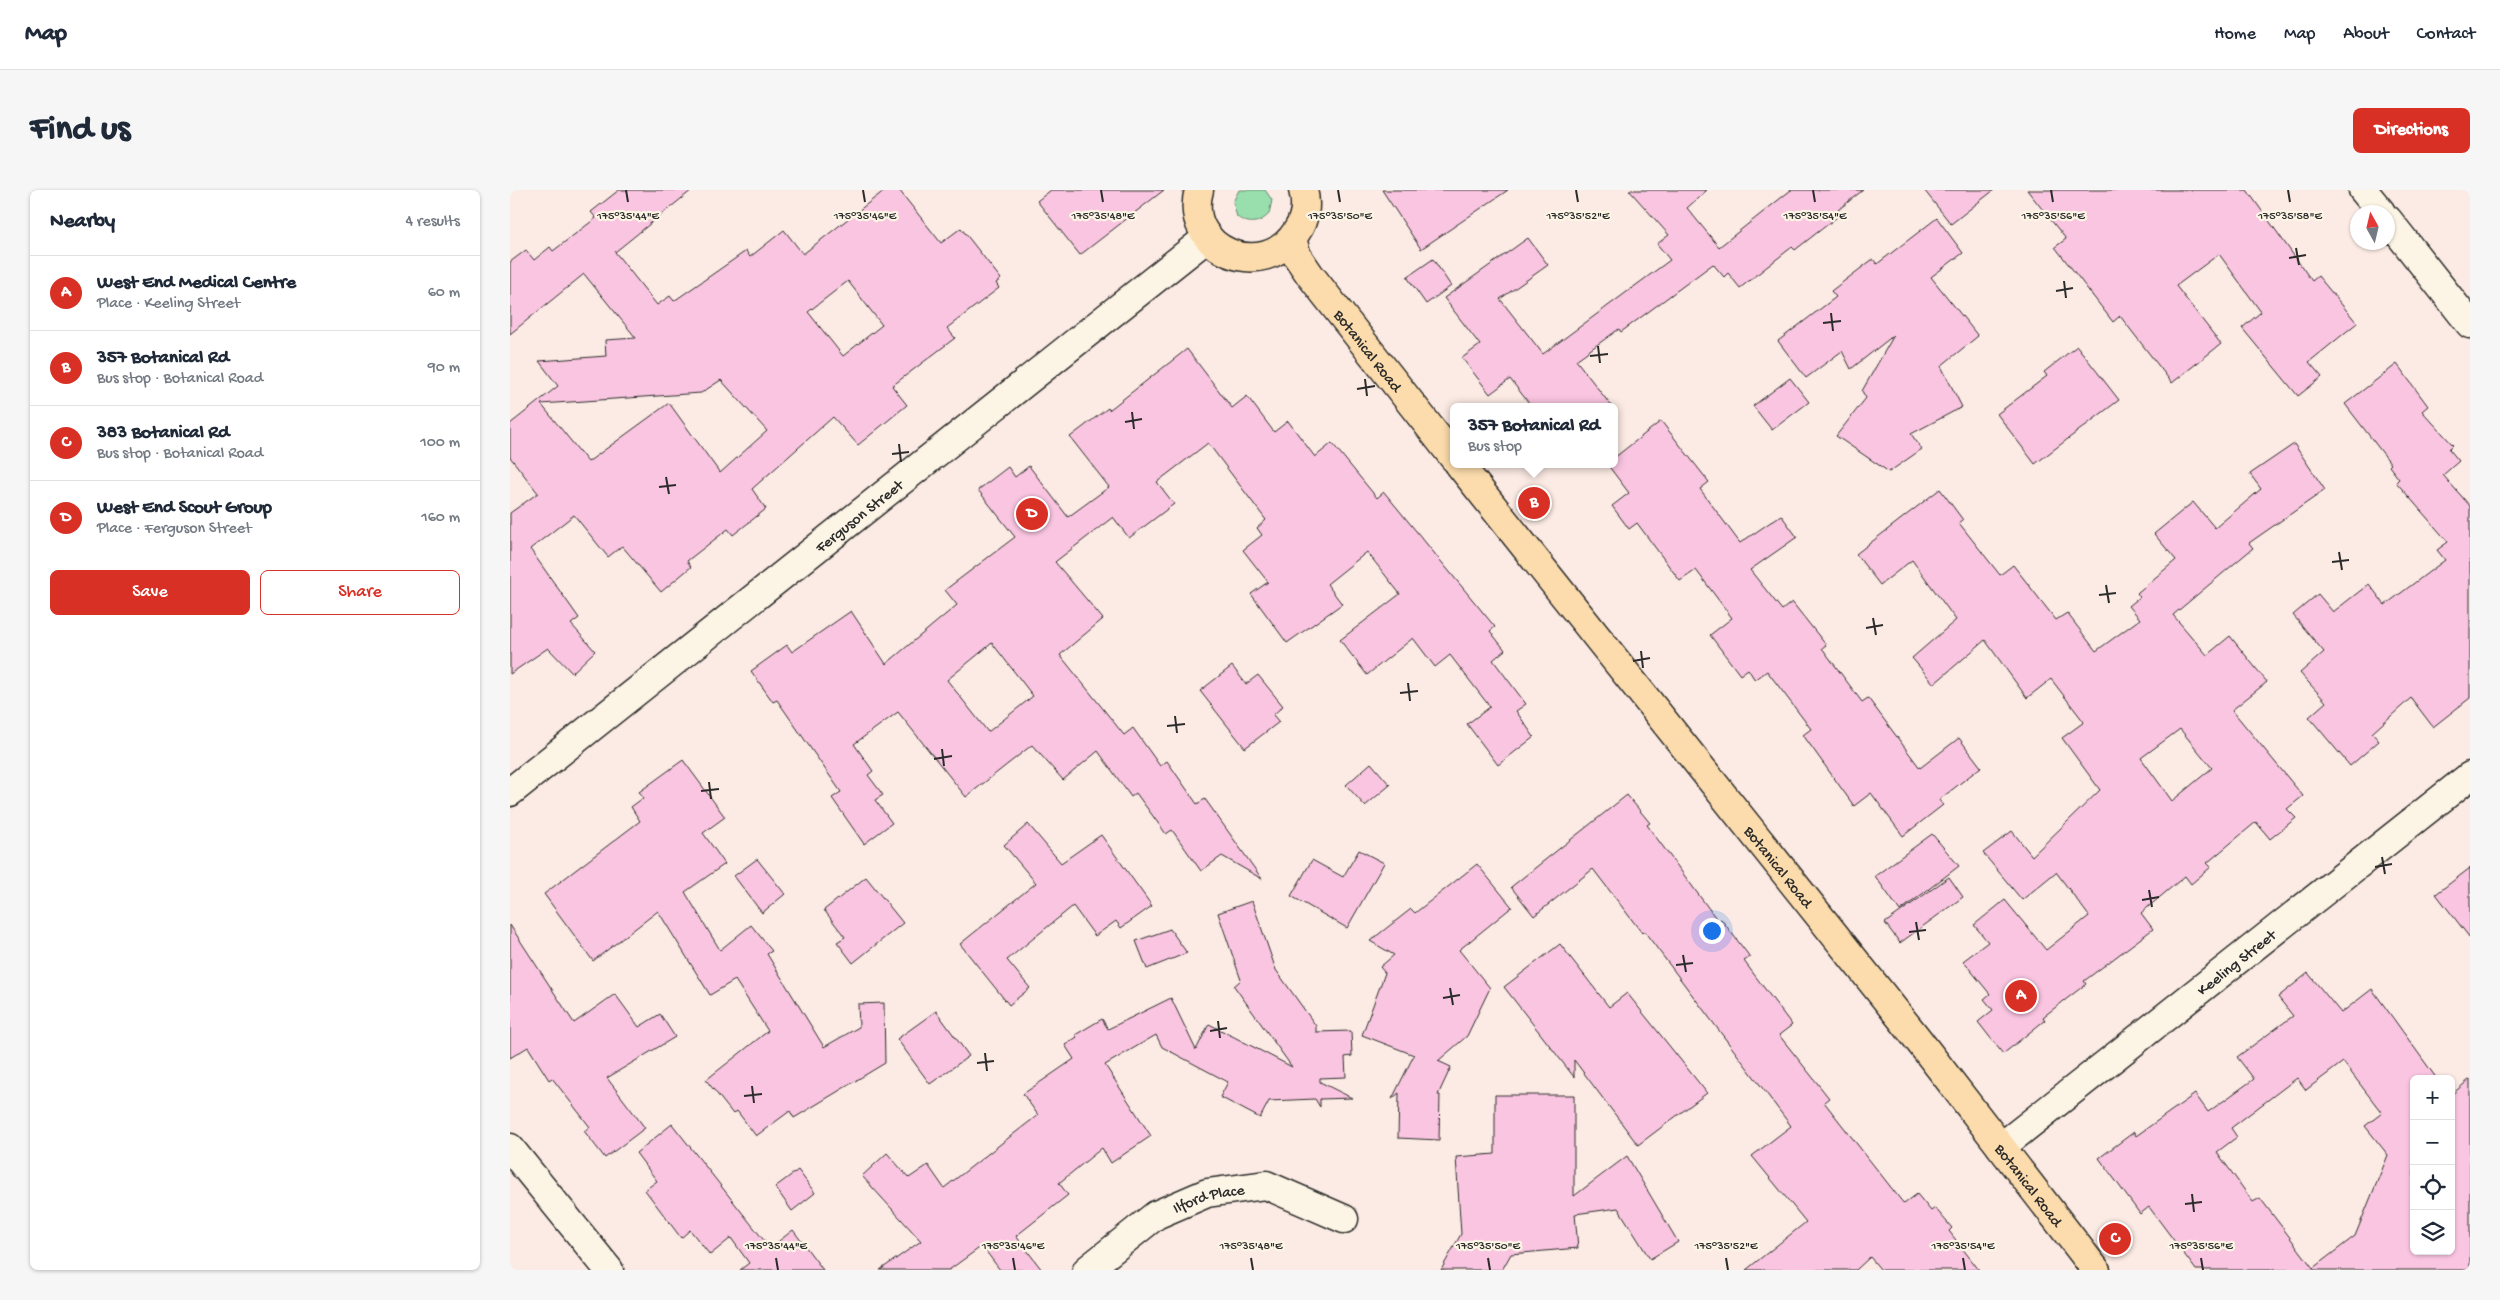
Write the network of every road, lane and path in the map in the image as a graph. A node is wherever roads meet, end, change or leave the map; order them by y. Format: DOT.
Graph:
graph roads {
  1 [pos="1199,190"];
  2 [pos="1303,190"];
  3 [pos="2363,190"];
  4 [pos="2375,205"];
  5 [pos="2395,229"];
  6 [pos="1208,237"];
  7 [pos="1292,239"];
  8 [pos="2470,324"];
  9 [pos="1450,453"];
  10 [pos="1462,468"];
  11 [pos="2470,776"];
  12 [pos="510,792"];
  13 [pos="2001,1147"];
  14 [pos="510,1148"];
  15 [pos="1344,1219"];
  16 [pos="609,1270"];
  17 [pos="1087,1270"];
  18 [pos="2096,1270"];
  1 -- 6 [label="main road"];
  2 -- 7 [label="main road"];
  3 -- 4 [label="street"];
  5 -- 8 [label="street"];
  6 -- 7 [label="main road"];
  6 -- 12 [label="street, Ferguson Street"];
  7 -- 9 [label="main road, Botanical Road"];
  10 -- 13 [label="main road, Botanical Road"];
  11 -- 13 [label="street, Keeling Street"];
  13 -- 18 [label="main road, Botanical Road"];
  14 -- 16 [label="street"];
  15 -- 17 [label="street, Ilford Place"];
}
